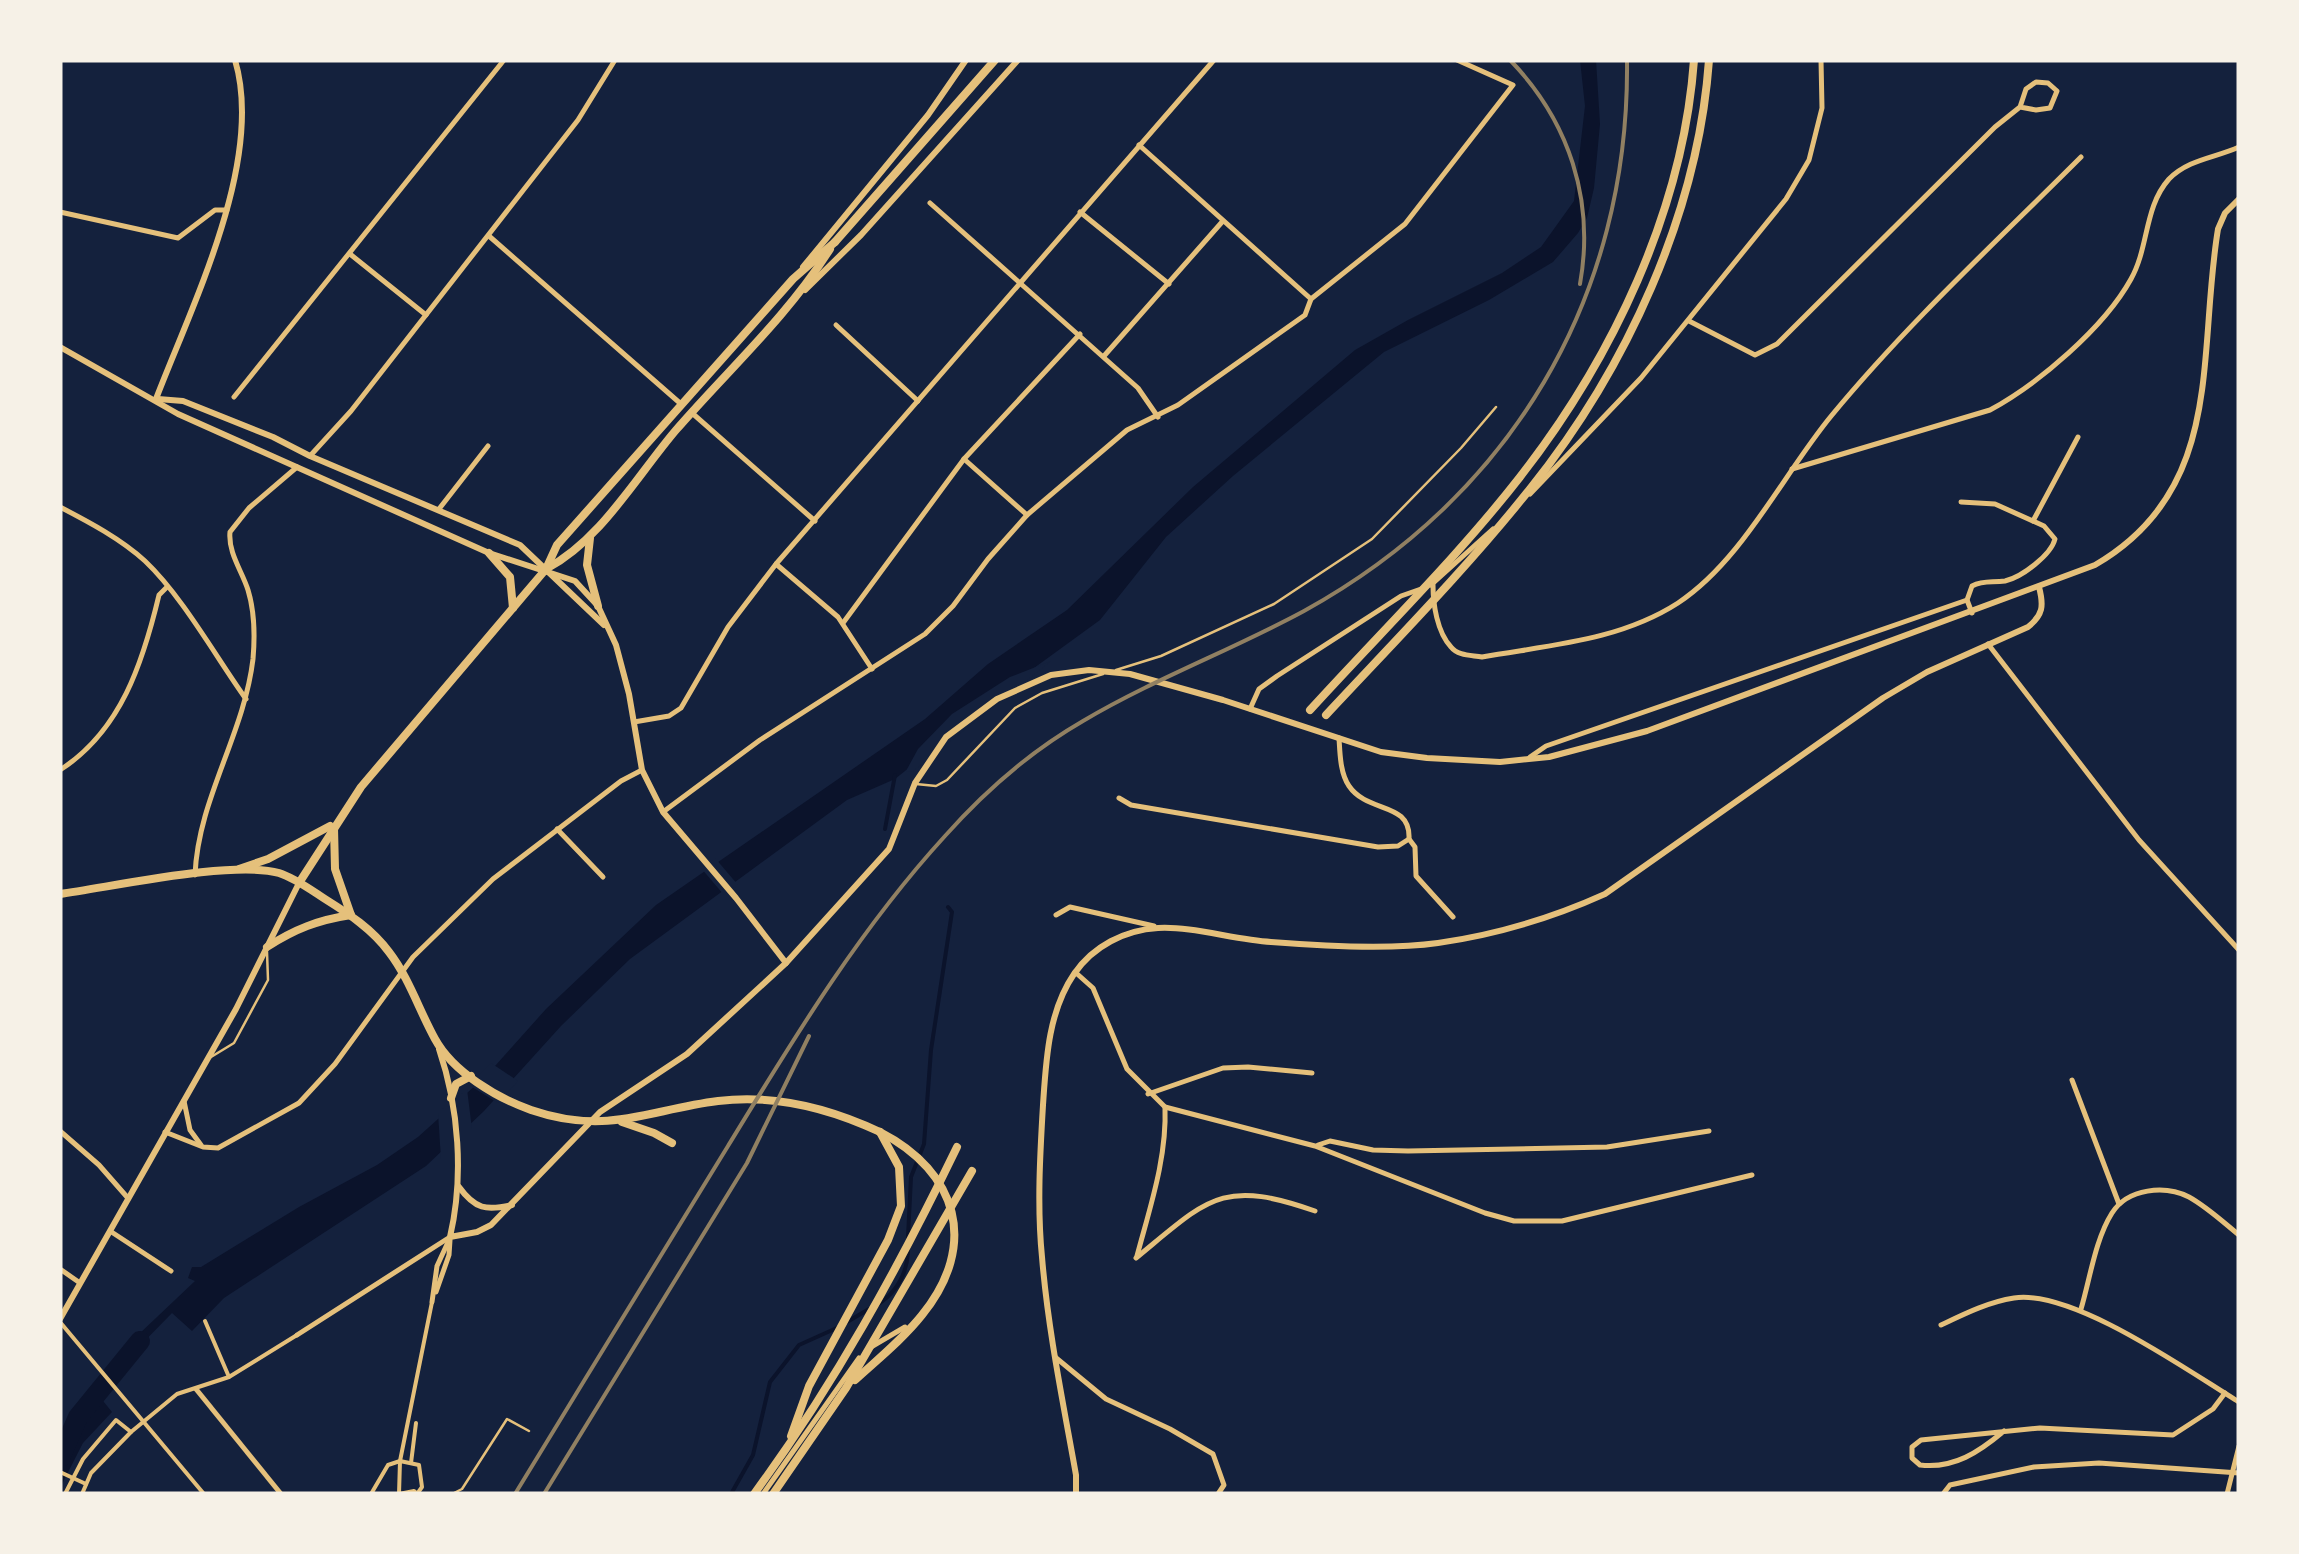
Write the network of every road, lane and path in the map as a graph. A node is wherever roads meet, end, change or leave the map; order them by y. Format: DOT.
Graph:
graph roads {
  1 [pos="234,60"];
  2 [pos="504,60"];
  3 [pos="615,60"];
  4 [pos="966,60"];
  5 [pos="996,60"];
  6 [pos="1018,60"];
  7 [pos="1214,60"];
  8 [pos="1457,60"];
  9 [pos="1694,60"];
  10 [pos="1709,60"];
  11 [pos="1821,60"];
  12 [pos="2020,107"];
  13 [pos="1139,146"];
  14 [pos="2239,148"];
  15 [pos="2080,157"];
  16 [pos="2239,199"];
  17 [pos="930,202"];
  18 [pos="227,210"];
  19 [pos="60,212"];
  20 [pos="1080,212"];
  21 [pos="1222,222"];
  22 [pos="489,236"];
  23 [pos="835,242"];
  24 [pos="350,254"];
  25 [pos="793,279"];
  26 [pos="1020,283"];
  27 [pos="1169,284"];
  28 [pos="804,290"];
  29 [pos="1311,299"];
  30 [pos="426,315"];
  31 [pos="1689,321"];
  32 [pos="836,325"];
  33 [pos="1080,334"];
  34 [pos="60,347"];
  35 [pos="1104,356"];
  36 [pos="234,397"];
  37 [pos="156,398"];
  38 [pos="918,401"];
  39 [pos="681,404"];
  40 [pos="1496,407"];
  41 [pos="692,413"];
  42 [pos="1158,417"];
  43 [pos="2078,437"];
  44 [pos="488,446"];
  45 [pos="310,456"];
  46 [pos="964,458"];
  47 [pos="297,467"];
  48 [pos="1792,469"];
  49 [pos="1961,502"];
  50 [pos="60,508"];
  51 [pos="439,509"];
  52 [pos="1027,515"];
  53 [pos="816,521"];
  54 [pos="2034,521"];
  55 [pos="432,526"];
  56 [pos="591,533"];
  57 [pos="490,553"];
  58 [pos="776,564"];
  59 [pos="546,569"];
  60 [pos="1433,584"];
  61 [pos="167,587"];
  62 [pos="2039,587"];
  63 [pos="1967,600"];
  64 [pos="598,606"];
  65 [pos="513,608"];
  66 [pos="1972,612"];
  67 [pos="843,623"];
  68 [pos="605,626"];
  69 [pos="1988,644"];
  70 [pos="872,669"];
  71 [pos="246,700"];
  72 [pos="1250,709"];
  73 [pos="1310,710"];
  74 [pos="1326,715"];
  75 [pos="634,722"];
  76 [pos="1340,738"];
  77 [pos="1528,760"];
  78 [pos="60,770"];
  79 [pos="642,770"];
  80 [pos="915,783"];
  81 [pos="1119,798"];
  82 [pos="663,812"];
  83 [pos="334,824"];
  84 [pos="557,830"];
  85 [pos="1410,840"];
  86 [pos="236,870"];
  87 [pos="196,875"];
  88 [pos="604,877"];
  89 [pos="299,883"];
  90 [pos="60,894"];
  91 [pos="351,915"];
  92 [pos="1056,915"];
  93 [pos="1453,917"];
  94 [pos="1162,928"];
  95 [pos="267,947"];
  96 [pos="2239,950"];
  97 [pos="786,963"];
  98 [pos="402,972"];
  99 [pos="1075,972"];
  100 [pos="437,1043"];
  101 [pos="206,1061"];
  102 [pos="1312,1073"];
  103 [pos="471,1076"];
  104 [pos="2072,1080"];
  105 [pos="1148,1094"];
  106 [pos="184,1098"];
  107 [pos="451,1098"];
  108 [pos="1165,1107"];
  109 [pos="618,1121"];
  110 [pos="60,1131"];
  111 [pos="1709,1131"];
  112 [pos="164,1132"];
  113 [pos="880,1132"];
  114 [pos="672,1143"];
  115 [pos="1315,1146"];
  116 [pos="203,1147"];
  117 [pos="957,1147"];
  118 [pos="972,1171"];
  119 [pos="1752,1176"];
  120 [pos="458,1186"];
  121 [pos="127,1197"];
  122 [pos="2119,1204"];
  123 [pos="513,1205"];
  124 [pos="1316,1211"];
  125 [pos="109,1230"];
  126 [pos="2239,1235"];
  127 [pos="450,1237"];
  128 [pos="60,1269"];
  129 [pos="170,1270"];
  130 [pos="80,1282"];
  131 [pos="433,1299"];
  132 [pos="2081,1310"];
  133 [pos="60,1320"];
  134 [pos="205,1321"];
  135 [pos="905,1326"];
  136 [pos="1941,1326"];
  137 [pos="297,1335"];
  138 [pos="1056,1357"];
  139 [pos="229,1377"];
  140 [pos="196,1388"];
  141 [pos="846,1388"];
  142 [pos="2225,1393"];
  143 [pos="2239,1402"];
  144 [pos="142,1421"];
  145 [pos="416,1423"];
  146 [pos="528,1431"];
  147 [pos="2004,1431"];
  148 [pos="131,1432"];
  149 [pos="2239,1446"];
  150 [pos="786,1449"];
  151 [pos="400,1462"];
  152 [pos="410,1464"];
  153 [pos="60,1472"];
  154 [pos="2235,1472"];
  155 [pos="86,1484"];
  156 [pos="66,1494"];
  157 [pos="82,1494"];
  158 [pos="204,1494"];
  159 [pos="281,1494"];
  160 [pos="372,1494"];
  161 [pos="399,1494"];
  162 [pos="417,1494"];
  163 [pos="452,1494"];
  164 [pos="754,1494"];
  165 [pos="763,1494"];
  166 [pos="773,1494"];
  167 [pos="1076,1494"];
  168 [pos="1218,1494"];
  169 [pos="1943,1494"];
  170 [pos="2227,1494"];
  1 -- 18 [label="main road"];
  2 -- 24 [label="street"];
  3 -- 22 [label="street"];
  4 -- 25 [label="main road"];
  5 -- 23 [label="main road"];
  6 -- 28 [label="main road"];
  7 -- 13 [label="street"];
  8 -- 29 [label="street"];
  9 -- 73 [label="main road"];
  10 -- 74 [label="main road"];
  11 -- 31 [label="street"];
  12 -- 12 [label="street"];
  12 -- 31 [label="street"];
  13 -- 20 [label="street"];
  13 -- 21 [label="street"];
  14 -- 48 [label="street"];
  15 -- 48 [label="street"];
  16 -- 62 [label="main road"];
  17 -- 26 [label="street"];
  18 -- 19 [label="street"];
  18 -- 37 [label="main road"];
  20 -- 26 [label="street"];
  20 -- 27 [label="street"];
  21 -- 27 [label="street"];
  21 -- 29 [label="street"];
  22 -- 30 [label="street"];
  22 -- 39 [label="street"];
  23 -- 25 [label="main road"];
  23 -- 28 [label="main road"];
  24 -- 30 [label="street"];
  24 -- 36 [label="street"];
  25 -- 39 [label="main road"];
  26 -- 33 [label="street"];
  26 -- 38 [label="street"];
  27 -- 35 [label="street"];
  28 -- 41 [label="main road"];
  29 -- 42 [label="street"];
  30 -- 45 [label="street"];
  31 -- 60 [label="street"];
  32 -- 38 [label="street"];
  33 -- 35 [label="street"];
  33 -- 46 [label="street"];
  34 -- 37 [label="main road"];
  35 -- 42 [label="street"];
  37 -- 45 [label="main road"];
  37 -- 47 [label="main road"];
  38 -- 53 [label="street"];
  39 -- 41 [label="main road"];
  39 -- 59 [label="main road"];
  40 -- 80 [label="lane"];
  41 -- 53 [label="street"];
  41 -- 56 [label="main road"];
  42 -- 52 [label="street"];
  43 -- 54 [label="street"];
  44 -- 51 [label="street"];
  45 -- 47 [label="main road"];
  45 -- 51 [label="main road"];
  46 -- 52 [label="street"];
  46 -- 67 [label="street"];
  47 -- 55 [label="main road"];
  47 -- 71 [label="street"];
  48 -- 60 [label="street"];
  49 -- 54 [label="street"];
  50 -- 61 [label="street"];
  51 -- 55 [label="main road"];
  51 -- 59 [label="main road"];
  52 -- 70 [label="street"];
  53 -- 58 [label="street"];
  54 -- 63 [label="street"];
  55 -- 57 [label="main road"];
  56 -- 59 [label="main road"];
  56 -- 64 [label="main road"];
  57 -- 59 [label="main road"];
  57 -- 65 [label="main road"];
  58 -- 67 [label="street"];
  58 -- 75 [label="street"];
  59 -- 64 [label="main road"];
  59 -- 65 [label="main road"];
  59 -- 68 [label="main road"];
  60 -- 72 [label="street"];
  61 -- 71 [label="street"];
  61 -- 78 [label="street"];
  62 -- 66 [label="main road"];
  62 -- 69 [label="main road"];
  63 -- 66 [label="street"];
  63 -- 77 [label="street"];
  64 -- 68 [label="main road"];
  65 -- 83 [label="main road"];
  66 -- 77 [label="main road"];
  67 -- 70 [label="street"];
  68 -- 75 [label="main road"];
  69 -- 94 [label="main road"];
  69 -- 96 [label="street"];
  70 -- 82 [label="street"];
  71 -- 87 [label="street"];
  72 -- 76 [label="main road"];
  72 -- 80 [label="main road"];
  75 -- 79 [label="main road"];
  76 -- 77 [label="main road"];
  76 -- 85 [label="street"];
  79 -- 82 [label="main road"];
  79 -- 84 [label="street"];
  80 -- 97 [label="main road"];
  81 -- 85 [label="street"];
  82 -- 97 [label="main road"];
  83 -- 86 [label="main road"];
  83 -- 89 [label="main road"];
  83 -- 91 [label="main road"];
  84 -- 88 [label="street"];
  84 -- 98 [label="street"];
  85 -- 93 [label="street"];
  86 -- 87 [label="main road"];
  86 -- 89 [label="main road"];
  87 -- 90 [label="main road"];
  89 -- 91 [label="main road"];
  89 -- 95 [label="main road"];
  91 -- 95 [label="main road"];
  91 -- 98 [label="main road"];
  92 -- 94 [label="street"];
  94 -- 99 [label="main road"];
  95 -- 101 [label="main road"];
  95 -- 101 [label="lane"];
  97 -- 123 [label="main road"];
  98 -- 100 [label="main road"];
  98 -- 116 [label="street"];
  99 -- 105 [label="street"];
  99 -- 138 [label="main road"];
  100 -- 103 [label="main road"];
  100 -- 107 [label="main road"];
  101 -- 106 [label="main road"];
  102 -- 105 [label="street"];
  103 -- 107 [label="main road"];
  103 -- 109 [label="main road"];
  104 -- 122 [label="street"];
  105 -- 108 [label="street"];
  106 -- 112 [label="main road"];
  106 -- 116 [label="street"];
  107 -- 120 [label="main road"];
  108 -- 115 [label="street"];
  108 -- 124 [label="street"];
  109 -- 113 [label="main road"];
  109 -- 114 [label="main road"];
  110 -- 121 [label="street"];
  111 -- 115 [label="street"];
  112 -- 116 [label="street"];
  112 -- 121 [label="main road"];
  113 -- 141 [label="main road"];
  113 -- 150 [label="main road"];
  115 -- 119 [label="street"];
  117 -- 150 [label="main road"];
  118 -- 141 [label="main road"];
  120 -- 123 [label="main road"];
  120 -- 127 [label="main road"];
  121 -- 125 [label="main road"];
  122 -- 126 [label="street"];
  122 -- 132 [label="street"];
  123 -- 127 [label="main road"];
  125 -- 129 [label="street"];
  125 -- 130 [label="main road"];
  127 -- 131 [label="street"];
  127 -- 137 [label="street"];
  128 -- 130 [label="street"];
  130 -- 133 [label="main road"];
  131 -- 151 [label="street"];
  132 -- 136 [label="street"];
  132 -- 142 [label="street"];
  133 -- 144 [label="street"];
  134 -- 139 [label="street"];
  135 -- 165 [label="street"];
  137 -- 139 [label="street"];
  138 -- 167 [label="main road"];
  138 -- 168 [label="street"];
  139 -- 140 [label="street"];
  140 -- 144 [label="street"];
  140 -- 159 [label="street"];
  141 -- 166 [label="main road"];
  142 -- 143 [label="street"];
  142 -- 147 [label="street"];
  144 -- 148 [label="street"];
  144 -- 158 [label="street"];
  145 -- 152 [label="street"];
  146 -- 163 [label="lane"];
  147 -- 147 [label="street"];
  148 -- 155 [label="street"];
  148 -- 156 [label="street"];
  149 -- 154 [label="street"];
  150 -- 164 [label="main road"];
  151 -- 152 [label="street"];
  151 -- 160 [label="street"];
  151 -- 161 [label="street"];
  152 -- 162 [label="street"];
  153 -- 155 [label="street"];
  154 -- 169 [label="street"];
  154 -- 170 [label="street"];
  155 -- 157 [label="street"];
  161 -- 162 [label="street"];
}
